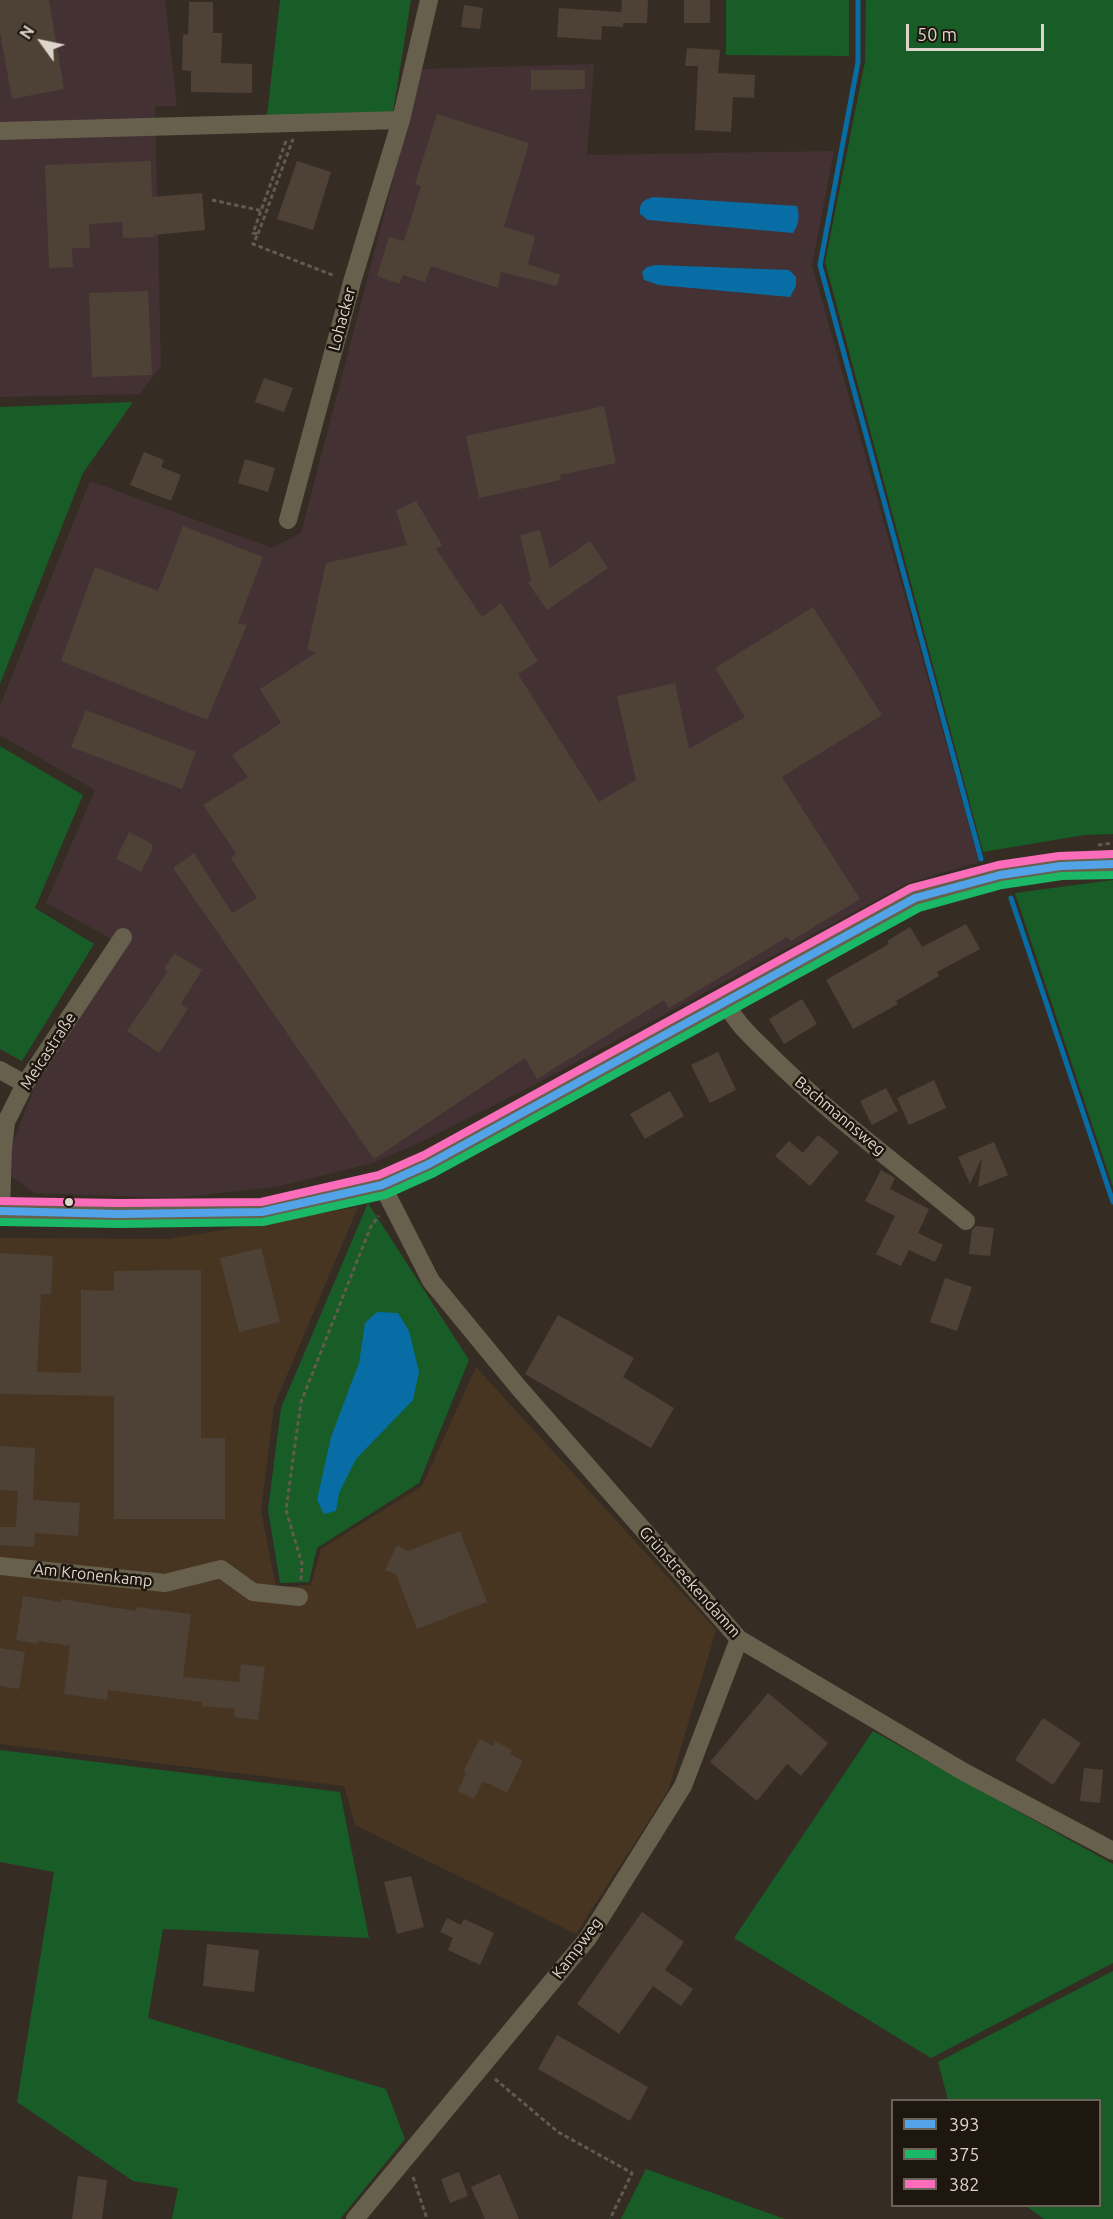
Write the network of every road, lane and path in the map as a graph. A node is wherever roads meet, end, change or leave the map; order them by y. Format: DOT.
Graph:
graph roads {
  1 [pos="429,0"];
  2 [pos="401,120"];
  3 [pos="294,127"];
  4 [pos="0,131"];
  5 [pos="212,200"];
  6 [pos="261,211"];
  7 [pos="266,212"];
  8 [pos="258,234"];
  9 [pos="351,282"];
  10 [pos="288,520"];
  11 [pos="1113,864"];
  12 [pos="123,937"];
  13 [pos="725,1001"];
  14 [pos="0,1071"];
  15 [pos="25,1084"];
  16 [pos="382,1185"];
  17 [pos="389,1203"];
  18 [pos="0,1211"];
  19 [pos="966,1221"];
  20 [pos="0,1566"];
  21 [pos="299,1597"];
  22 [pos="739,1639"];
  23 [pos="1113,1851"];
  24 [pos="480,2067"];
  25 [pos="406,2155"];
  26 [pos="355,2219"];
  27 [pos="427,2219"];
  28 [pos="610,2219"];
  1 -- 2 [label="street, Lohacker"];
  2 -- 3 [label="street"];
  2 -- 9 [label="street, Lohacker"];
  3 -- 4 [label="street"];
  3 -- 6 [label="path"];
  3 -- 7 [label="path"];
  5 -- 6 [label="path"];
  6 -- 7 [label="path"];
  6 -- 8 [label="path"];
  7 -- 8 [label="path"];
  8 -- 9 [label="path"];
  9 -- 10 [label="street, Lohacker"];
  11 -- 13 [label="street"];
  12 -- 15 [label="street, Meicastraße"];
  13 -- 16 [label="street"];
  13 -- 19 [label="street, Bachmannsweg"];
  14 -- 15 [label="street"];
  15 -- 18 [label="street, Meicastraße"];
  16 -- 17 [label="street, Grünstreekendamm"];
  16 -- 18 [label="street"];
  17 -- 21 [label="path"];
  17 -- 22 [label="street, Grünstreekendamm"];
  20 -- 21 [label="street, Am Kronenkamp"];
  22 -- 23 [label="street, Grünstreekendamm"];
  22 -- 24 [label="street, Kampweg"];
  24 -- 25 [label="street, Kampweg"];
  24 -- 28 [label="path"];
  25 -- 26 [label="street, Kampweg"];
  25 -- 27 [label="path"];
}
